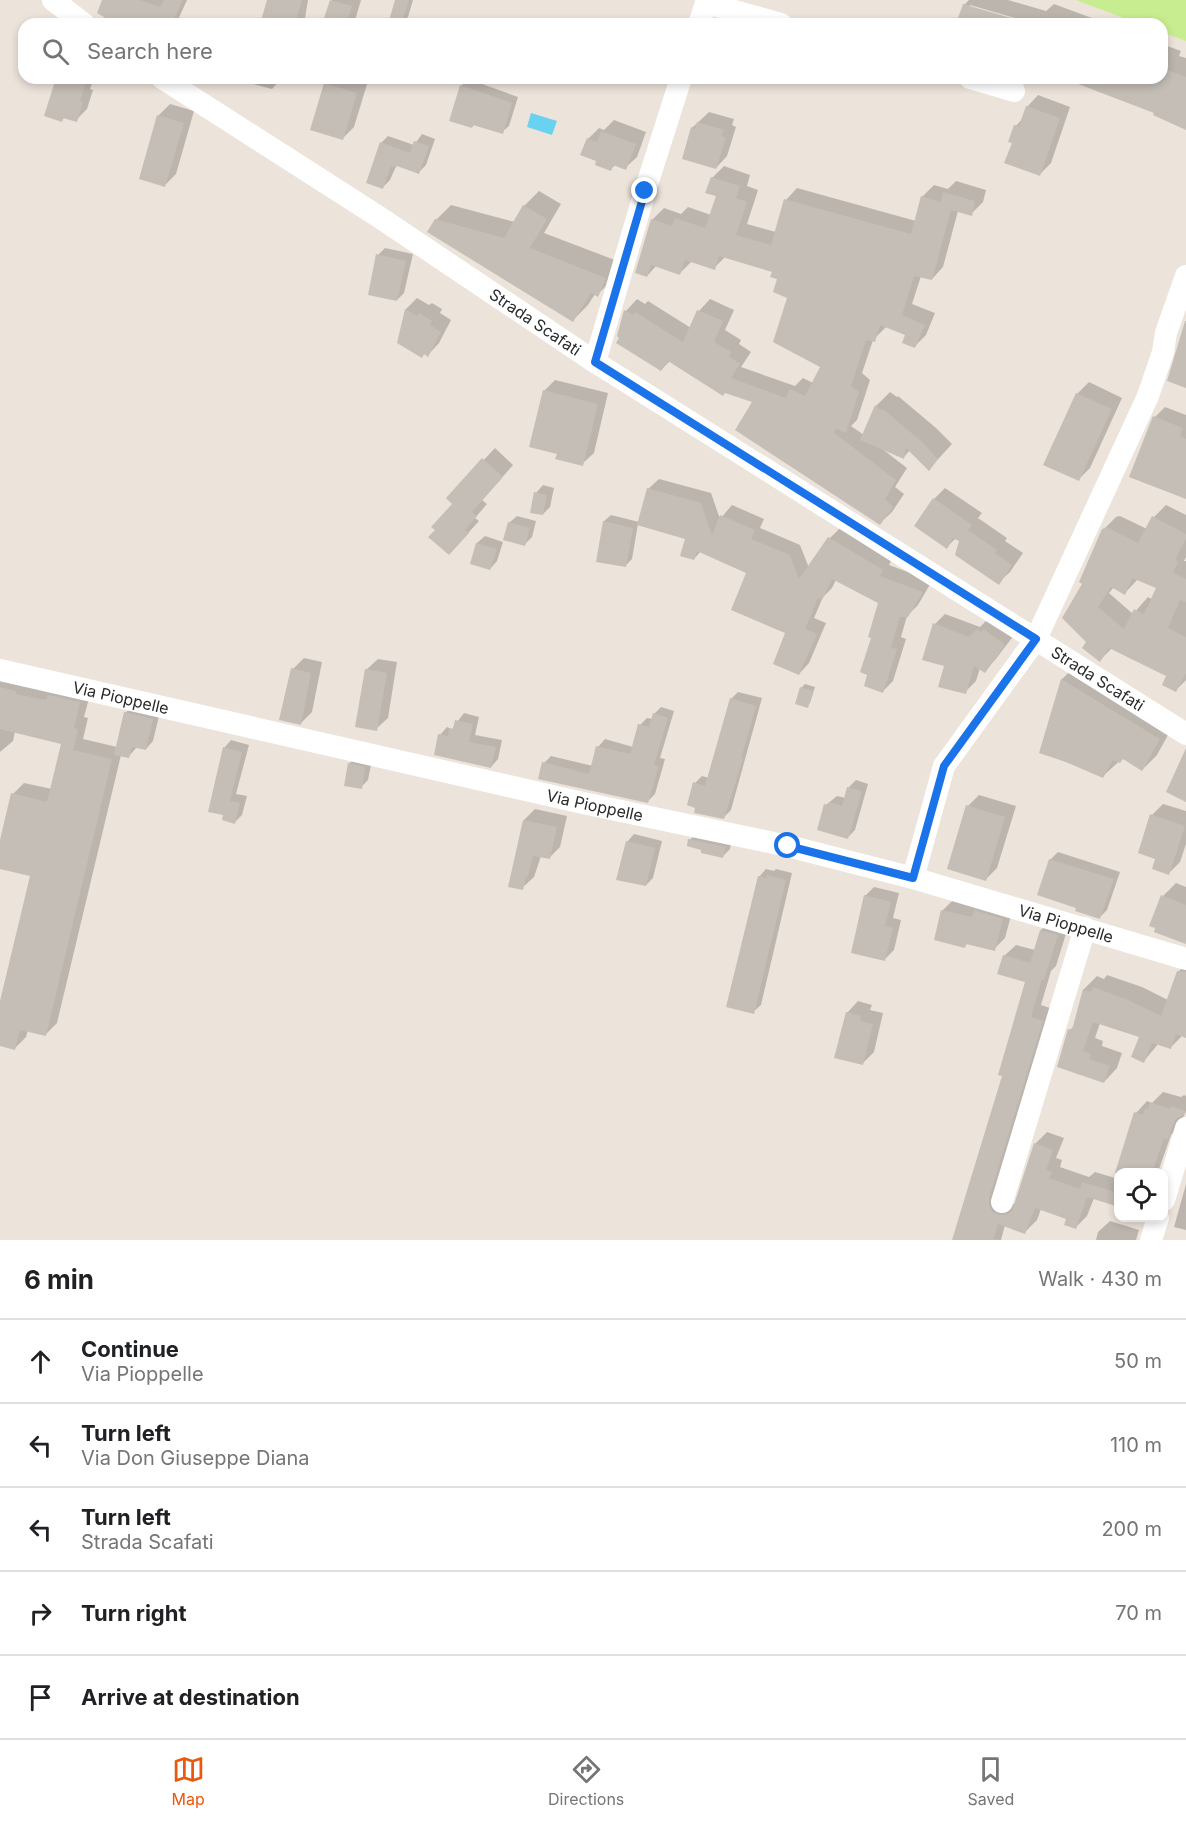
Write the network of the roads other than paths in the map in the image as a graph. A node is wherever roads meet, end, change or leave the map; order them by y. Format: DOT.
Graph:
graph roads {
  1 [pos="52,0"];
  2 [pos="704,9"];
  3 [pos="76,18"];
  4 [pos="750,18"];
  5 [pos="171,84"];
  6 [pos="679,84"];
  7 [pos="990,84"];
  8 [pos="1014,91"];
  9 [pos="1186,276"];
  10 [pos="595,362"];
  11 [pos="1036,639"];
  12 [pos="0,670"];
  13 [pos="1186,734"];
  14 [pos="913,878"];
  15 [pos="1085,928"];
  16 [pos="1186,959"];
  17 [pos="1186,1128"];
  18 [pos="1168,1187"];
  19 [pos="1002,1202"];
  20 [pos="1157,1222"];
  21 [pos="1151,1240"];
  1 -- 3 [label="street"];
  2 -- 4 [label="street"];
  5 -- 10 [label="street, Strada Scafati"];
  6 -- 10 [label="street"];
  7 -- 8 [label="street"];
  9 -- 11 [label="street"];
  10 -- 11 [label="street, Strada Scafati"];
  11 -- 13 [label="street, Strada Scafati"];
  11 -- 14 [label="street"];
  12 -- 14 [label="street, Via Pioppelle"];
  14 -- 15 [label="street, Via Pioppelle"];
  15 -- 16 [label="street, Via Pioppelle"];
  15 -- 19 [label="street"];
  17 -- 18 [label="street"];
  20 -- 21 [label="street"];
}
